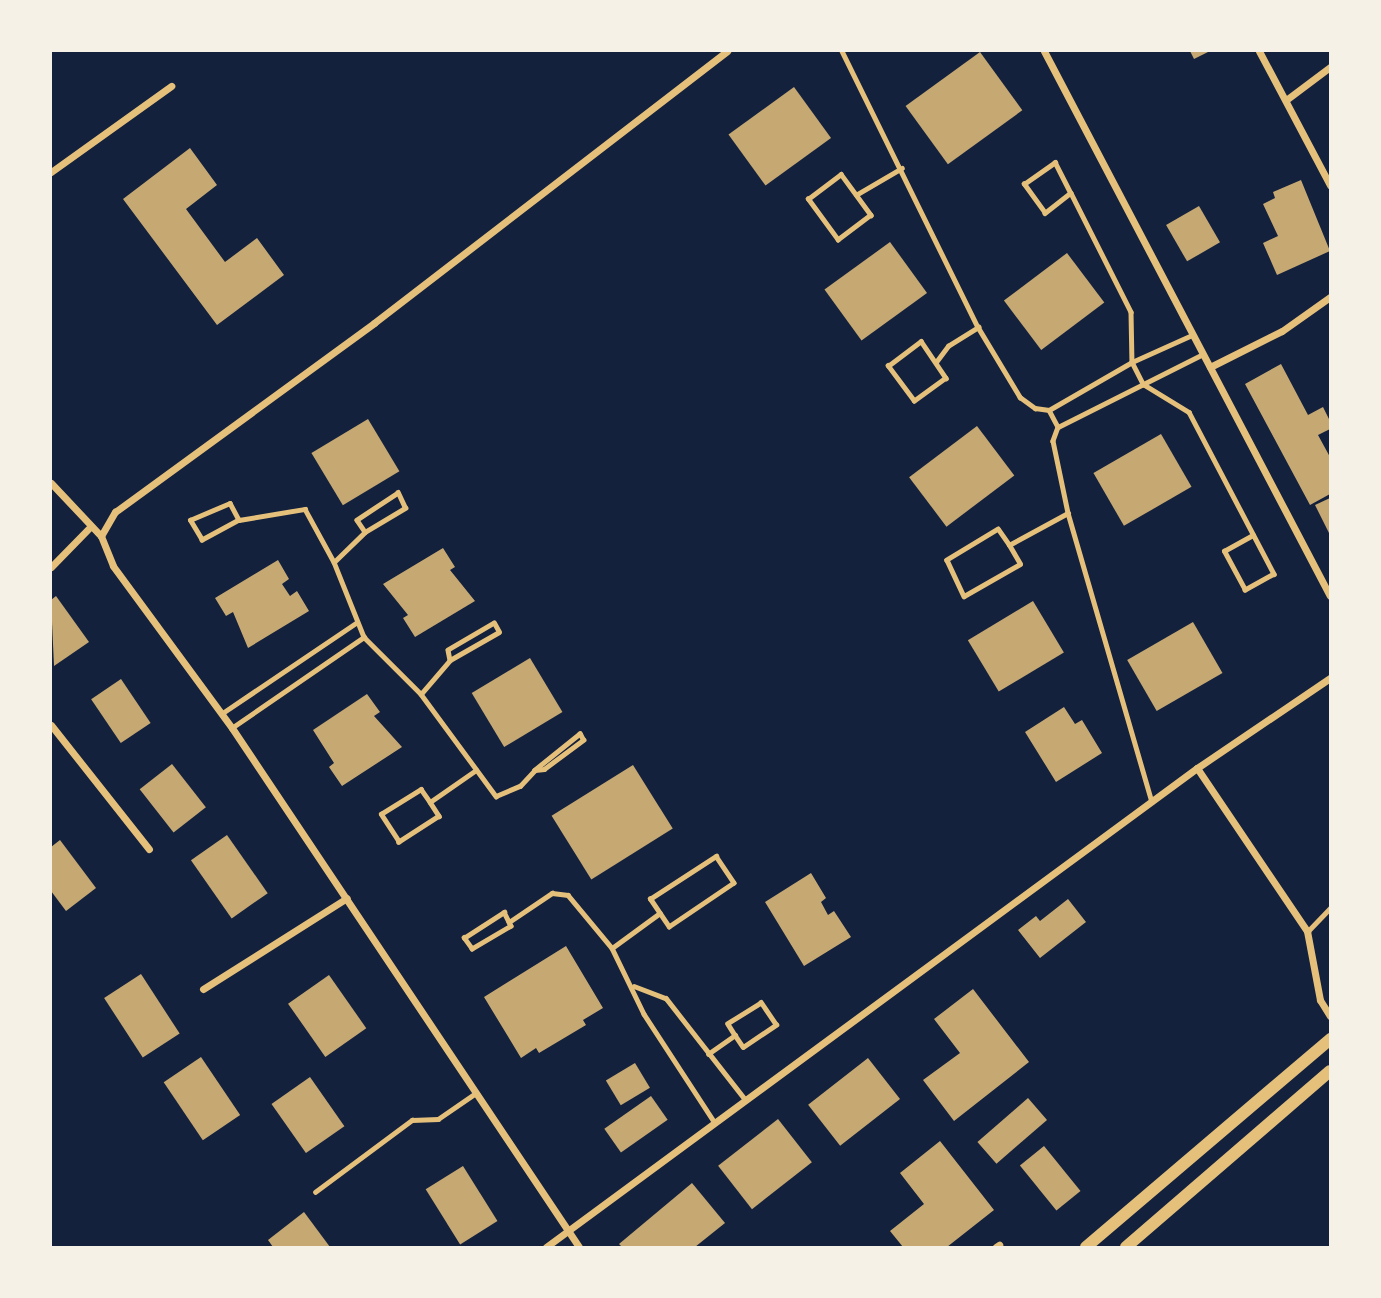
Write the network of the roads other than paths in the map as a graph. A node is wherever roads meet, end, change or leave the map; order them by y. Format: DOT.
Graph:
graph roads {
  1 [pos="727,51"];
  2 [pos="842,51"];
  3 [pos="1044,51"];
  4 [pos="1259,51"];
  5 [pos="1330,67"];
  6 [pos="171,86"];
  7 [pos="1286,100"];
  8 [pos="902,168"];
  9 [pos="51,172"];
  10 [pos="1330,184"];
  11 [pos="1071,193"];
  12 [pos="856,195"];
  13 [pos="1330,297"];
  14 [pos="978,327"];
  15 [pos="1193,335"];
  16 [pos="1203,354"];
  17 [pos="936,362"];
  18 [pos="1132,362"];
  19 [pos="1210,368"];
  20 [pos="1143,384"];
  21 [pos="1049,410"];
  22 [pos="1058,427"];
  23 [pos="51,483"];
  24 [pos="1068,513"];
  25 [pos="239,520"];
  26 [pos="89,527"];
  27 [pos="365,532"];
  28 [pos="1253,535"];
  29 [pos="101,536"];
  30 [pos="1009,545"];
  31 [pos="334,562"];
  32 [pos="51,567"];
  33 [pos="1330,596"];
  34 [pos="356,623"];
  35 [pos="365,637"];
  36 [pos="450,660"];
  37 [pos="1330,678"];
  38 [pos="421,694"];
  39 [pos="222,714"];
  40 [pos="51,725"];
  41 [pos="232,728"];
  42 [pos="1197,768"];
  43 [pos="535,769"];
  44 [pos="476,770"];
  45 [pos="430,803"];
  46 [pos="1152,803"];
  47 [pos="149,849"];
  48 [pos="347,898"];
  49 [pos="1330,908"];
  50 [pos="660,913"];
  51 [pos="509,922"];
  52 [pos="1307,931"];
  53 [pos="612,948"];
  54 [pos="634,985"];
  55 [pos="203,989"];
  56 [pos="1330,1016"];
  57 [pos="735,1035"];
  58 [pos="1330,1039"];
  59 [pos="708,1054"];
  60 [pos="1330,1071"];
  61 [pos="477,1093"];
  62 [pos="744,1098"];
  63 [pos="713,1120"];
  64 [pos="315,1192"];
  65 [pos="569,1231"];
  66 [pos="546,1247"];
  67 [pos="579,1247"];
  68 [pos="1086,1247"];
  69 [pos="1126,1247"];
  1 -- 29 [label="street"];
  2 -- 8 [label="lane"];
  3 -- 15 [label="street"];
  4 -- 7 [label="street"];
  5 -- 7 [label="street"];
  6 -- 9 [label="street"];
  7 -- 10 [label="street"];
  8 -- 12 [label="lane"];
  8 -- 14 [label="lane"];
  11 -- 11 [label="lane"];
  11 -- 18 [label="lane"];
  12 -- 12 [label="lane"];
  13 -- 19 [label="street"];
  14 -- 17 [label="lane"];
  14 -- 21 [label="lane"];
  15 -- 16 [label="street"];
  15 -- 18 [label="lane"];
  16 -- 19 [label="street"];
  16 -- 20 [label="lane"];
  17 -- 17 [label="lane"];
  18 -- 20 [label="lane"];
  18 -- 21 [label="lane"];
  19 -- 33 [label="street"];
  20 -- 22 [label="lane"];
  20 -- 28 [label="lane"];
  21 -- 22 [label="lane"];
  22 -- 24 [label="lane"];
  23 -- 26 [label="street"];
  24 -- 30 [label="lane"];
  24 -- 46 [label="lane"];
  25 -- 25 [label="lane"];
  25 -- 31 [label="lane"];
  26 -- 29 [label="street"];
  26 -- 32 [label="street"];
  27 -- 27 [label="lane"];
  27 -- 31 [label="lane"];
  28 -- 28 [label="lane"];
  29 -- 39 [label="street"];
  30 -- 30 [label="lane"];
  31 -- 34 [label="lane"];
  34 -- 35 [label="lane"];
  34 -- 39 [label="lane"];
  35 -- 38 [label="lane"];
  35 -- 41 [label="lane"];
  36 -- 36 [label="lane"];
  36 -- 38 [label="lane"];
  37 -- 42 [label="street"];
  38 -- 44 [label="lane"];
  39 -- 41 [label="street"];
  40 -- 47 [label="street"];
  41 -- 48 [label="street"];
  42 -- 46 [label="street"];
  42 -- 52 [label="street"];
  43 -- 43 [label="lane"];
  43 -- 44 [label="lane"];
  44 -- 45 [label="lane"];
  45 -- 45 [label="lane"];
  46 -- 62 [label="street"];
  48 -- 55 [label="street"];
  48 -- 61 [label="street"];
  49 -- 52 [label="lane"];
  50 -- 50 [label="lane"];
  50 -- 53 [label="lane"];
  51 -- 51 [label="lane"];
  51 -- 53 [label="lane"];
  52 -- 56 [label="street"];
  53 -- 54 [label="lane"];
  54 -- 59 [label="lane"];
  54 -- 63 [label="lane"];
  57 -- 57 [label="lane"];
  57 -- 59 [label="lane"];
  58 -- 68 [label="main road"];
  59 -- 62 [label="lane"];
  60 -- 69 [label="main road"];
  61 -- 64 [label="lane"];
  61 -- 65 [label="street"];
  62 -- 63 [label="street"];
  63 -- 65 [label="street"];
  65 -- 66 [label="street"];
  65 -- 67 [label="street"];
}
